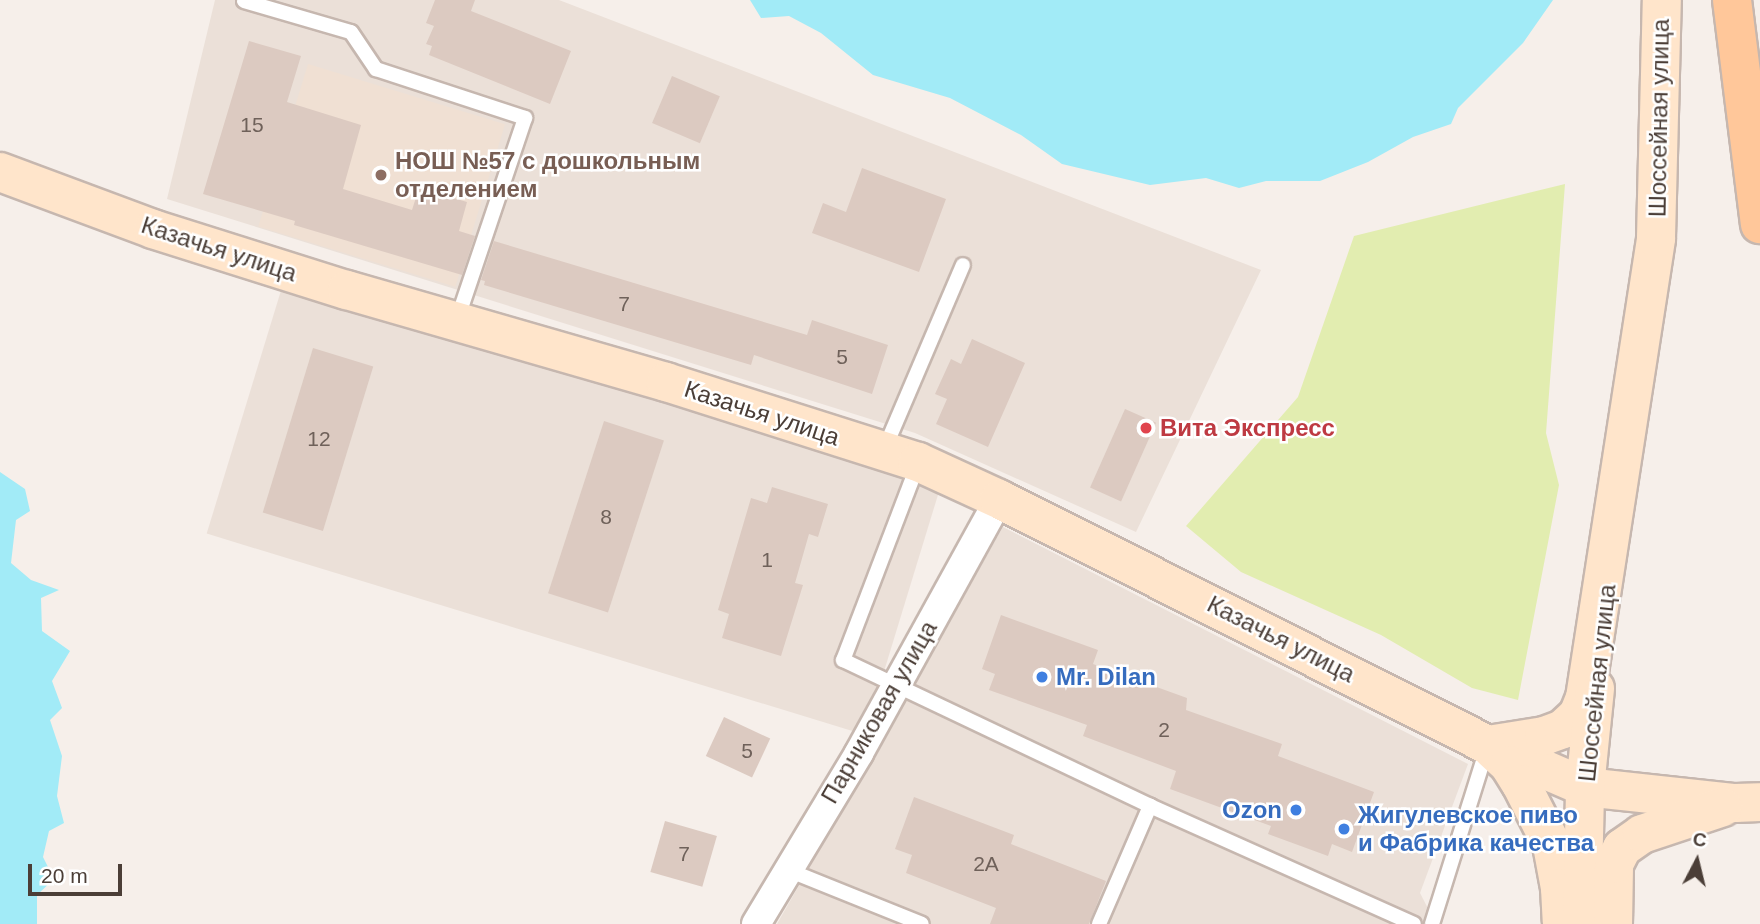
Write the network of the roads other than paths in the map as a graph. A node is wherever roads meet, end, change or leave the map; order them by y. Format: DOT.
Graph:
graph roads {
  1 [pos="1662,0"];
  2 [pos="1732,0"];
  3 [pos="244,1"];
  4 [pos="0,172"];
  5 [pos="1760,224"];
  6 [pos="963,265"];
  7 [pos="457,321"];
  8 [pos="1623,443"];
  9 [pos="901,457"];
  10 [pos="999,499"];
  11 [pos="895,684"];
  12 [pos="1488,745"];
  13 [pos="1586,787"];
  14 [pos="1747,802"];
  15 [pos="1150,806"];
  16 [pos="788,870"];
  17 [pos="756,924"];
  18 [pos="922,924"];
  19 [pos="1099,924"];
  20 [pos="1414,924"];
  21 [pos="1432,924"];
  22 [pos="1562,924"];
  23 [pos="1582,924"];
  24 [pos="1613,924"];
  1 -- 8 [label="street, Шоссейная улица"];
  2 -- 5 [label="main road"];
  3 -- 7 [label="lane"];
  4 -- 7 [label="street, Казачья улица"];
  6 -- 9 [label="lane"];
  7 -- 9 [label="street, Казачья улица"];
  8 -- 12 [label="street, Шоссейная улица"];
  8 -- 13 [label="street, Шоссейная улица"];
  9 -- 10 [label="street, Казачья улица"];
  9 -- 11 [label="lane"];
  10 -- 11 [label="street, Парниковая улица"];
  10 -- 12 [label="street, Казачья улица"];
  11 -- 15 [label="lane"];
  11 -- 16 [label="street, Парниковая улица"];
  12 -- 13 [label="street, Казачья улица"];
  12 -- 21 [label="lane"];
  12 -- 22 [label="street, Казачья улица"];
  13 -- 14 [label="street, Казачья улица"];
  13 -- 23 [label="street, Шоссейная улица"];
  14 -- 24 [label="street"];
  15 -- 19 [label="lane"];
  15 -- 20 [label="lane"];
  16 -- 17 [label="street, Парниковая улица"];
  16 -- 18 [label="lane"];
}
